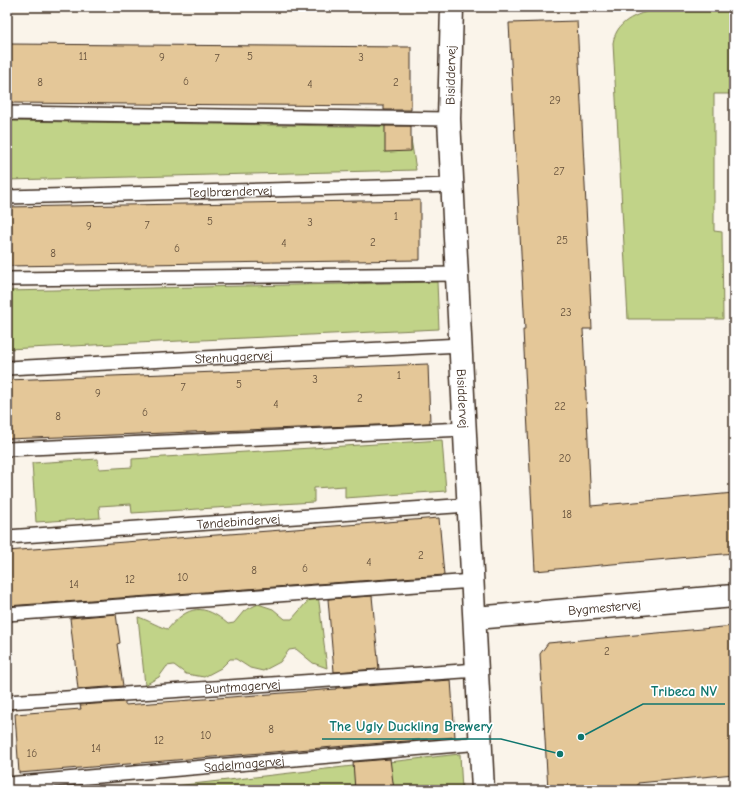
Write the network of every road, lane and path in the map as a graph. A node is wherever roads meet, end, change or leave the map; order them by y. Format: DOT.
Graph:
graph roads {
  1 [pos="452,7"];
  2 [pos="7,113"];
  3 [pos="449,119"];
  4 [pos="453,185"];
  5 [pos="7,197"];
  6 [pos="457,274"];
  7 [pos="7,279"];
  8 [pos="461,345"];
  9 [pos="7,368"];
  10 [pos="466,429"];
  11 [pos="7,448"];
  12 [pos="469,505"];
  13 [pos="7,537"];
  14 [pos="473,581"];
  15 [pos="734,596"];
  16 [pos="7,614"];
  17 [pos="475,618"];
  18 [pos="478,670"];
  19 [pos="7,702"];
  20 [pos="481,743"];
  21 [pos="7,784"];
  22 [pos="483,790"];
  1 -- 3 [label="street, Bisiddervej"];
  2 -- 3 [label="lane"];
  3 -- 4 [label="street, Bisiddervej"];
  4 -- 5 [label="lane, Teglbrændervej"];
  4 -- 6 [label="street, Bisiddervej"];
  6 -- 7 [label="lane"];
  6 -- 8 [label="street, Bisiddervej"];
  8 -- 9 [label="lane, Stenhuggervej"];
  8 -- 10 [label="street, Bisiddervej"];
  10 -- 11 [label="lane"];
  10 -- 12 [label="street, Bisiddervej"];
  12 -- 13 [label="lane, Tøndebindervej"];
  12 -- 14 [label="street, Bisiddervej"];
  14 -- 16 [label="lane"];
  14 -- 17 [label="street, Bisiddervej"];
  15 -- 17 [label="street, Bygmestervej"];
  17 -- 18 [label="street, Bisiddervej"];
  18 -- 19 [label="lane, Buntmagervej"];
  18 -- 20 [label="street, Bisiddervej"];
  20 -- 21 [label="lane, Sadelmagervej"];
  20 -- 22 [label="street, Bisiddervej"];
}
